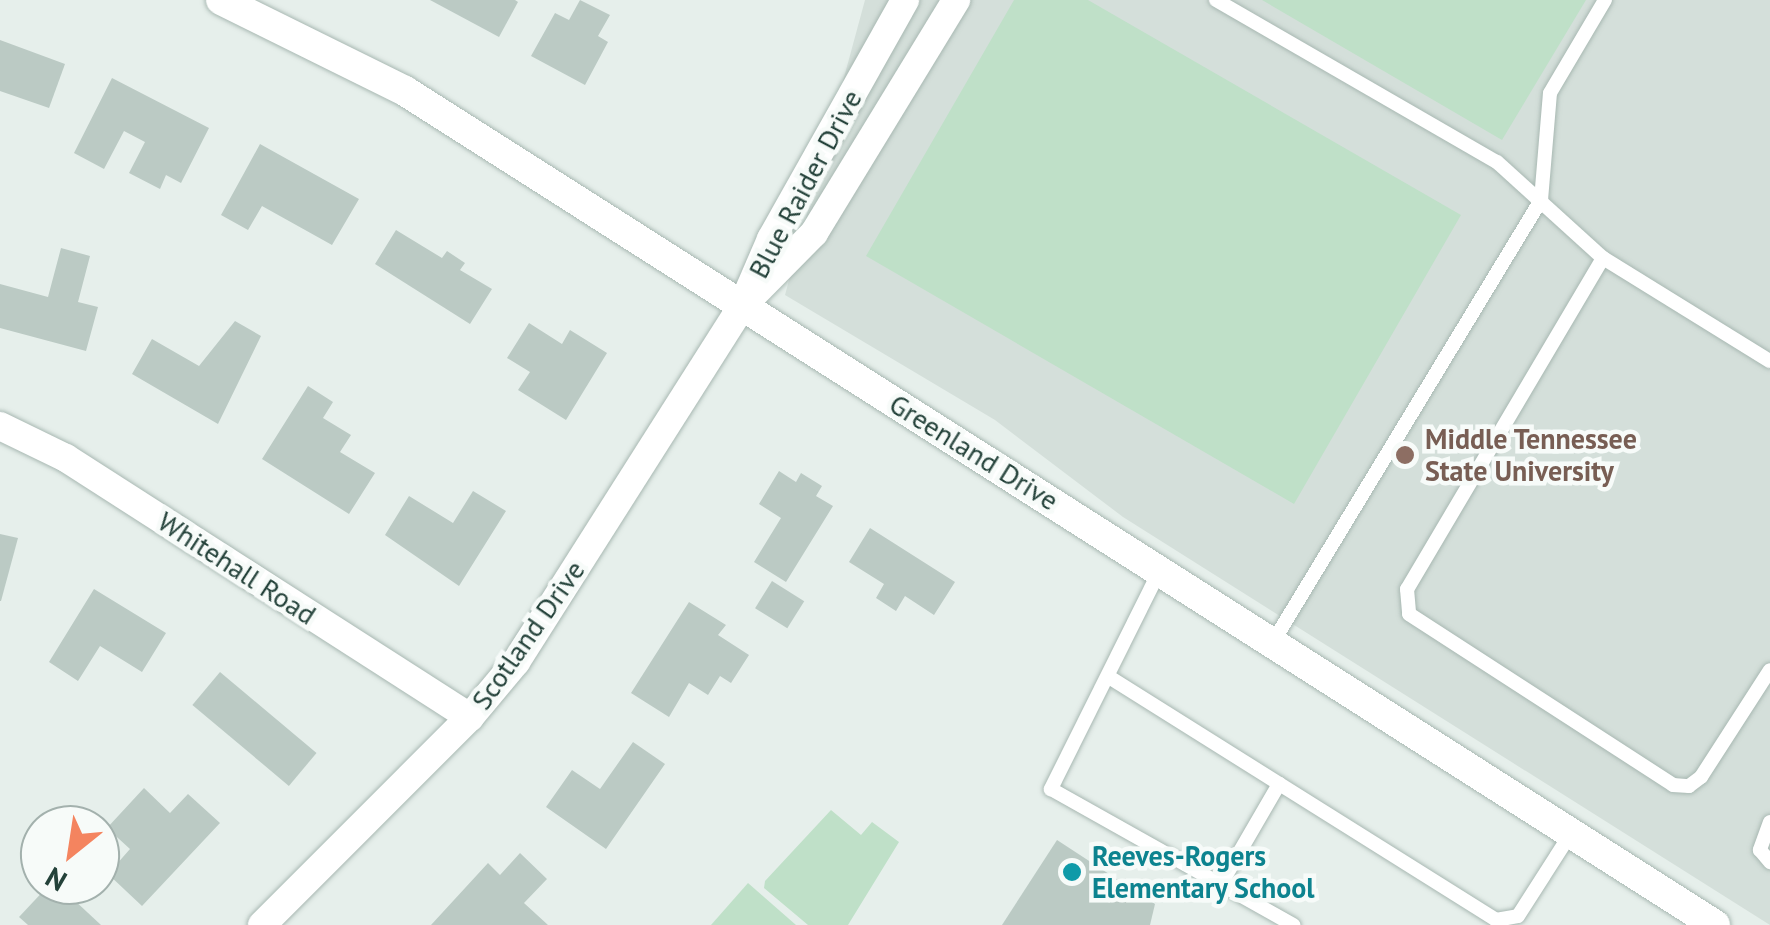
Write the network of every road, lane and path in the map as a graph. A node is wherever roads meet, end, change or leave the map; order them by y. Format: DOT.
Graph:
graph roads {
  1 [pos="220,0"];
  2 [pos="906,0"];
  3 [pos="956,0"];
  4 [pos="1216,0"];
  5 [pos="1605,0"];
  6 [pos="1542,200"];
  7 [pos="1603,258"];
  8 [pos="743,304"];
  9 [pos="1770,362"];
  10 [pos="0,426"];
  11 [pos="1160,569"];
  12 [pos="1273,642"];
  13 [pos="1770,670"];
  14 [pos="1109,677"];
  15 [pos="470,718"];
  16 [pos="1279,784"];
  17 [pos="1770,822"];
  18 [pos="1571,833"];
  19 [pos="1770,862"];
  20 [pos="1221,884"];
  21 [pos="262,925"];
  22 [pos="1293,925"];
  23 [pos="1715,925"];
  1 -- 8 [label="street, Greenland Drive"];
  2 -- 8 [label="street, Blue Raider Drive"];
  3 -- 8 [label="street, Blue Raider Drive"];
  4 -- 6 [label="lane"];
  5 -- 6 [label="lane"];
  6 -- 7 [label="lane"];
  6 -- 12 [label="lane"];
  7 -- 9 [label="lane"];
  7 -- 13 [label="lane"];
  8 -- 11 [label="street, Greenland Drive"];
  8 -- 15 [label="street, Scotland Drive"];
  10 -- 15 [label="street, Whitehall Road"];
  11 -- 12 [label="street, Greenland Drive"];
  11 -- 14 [label="lane"];
  12 -- 18 [label="street, Greenland Drive"];
  14 -- 16 [label="lane"];
  14 -- 20 [label="lane"];
  15 -- 21 [label="street, Scotland Drive"];
  16 -- 18 [label="lane"];
  16 -- 20 [label="lane"];
  17 -- 19 [label="lane"];
  18 -- 23 [label="street, Greenland Drive"];
  20 -- 22 [label="lane"];
}
